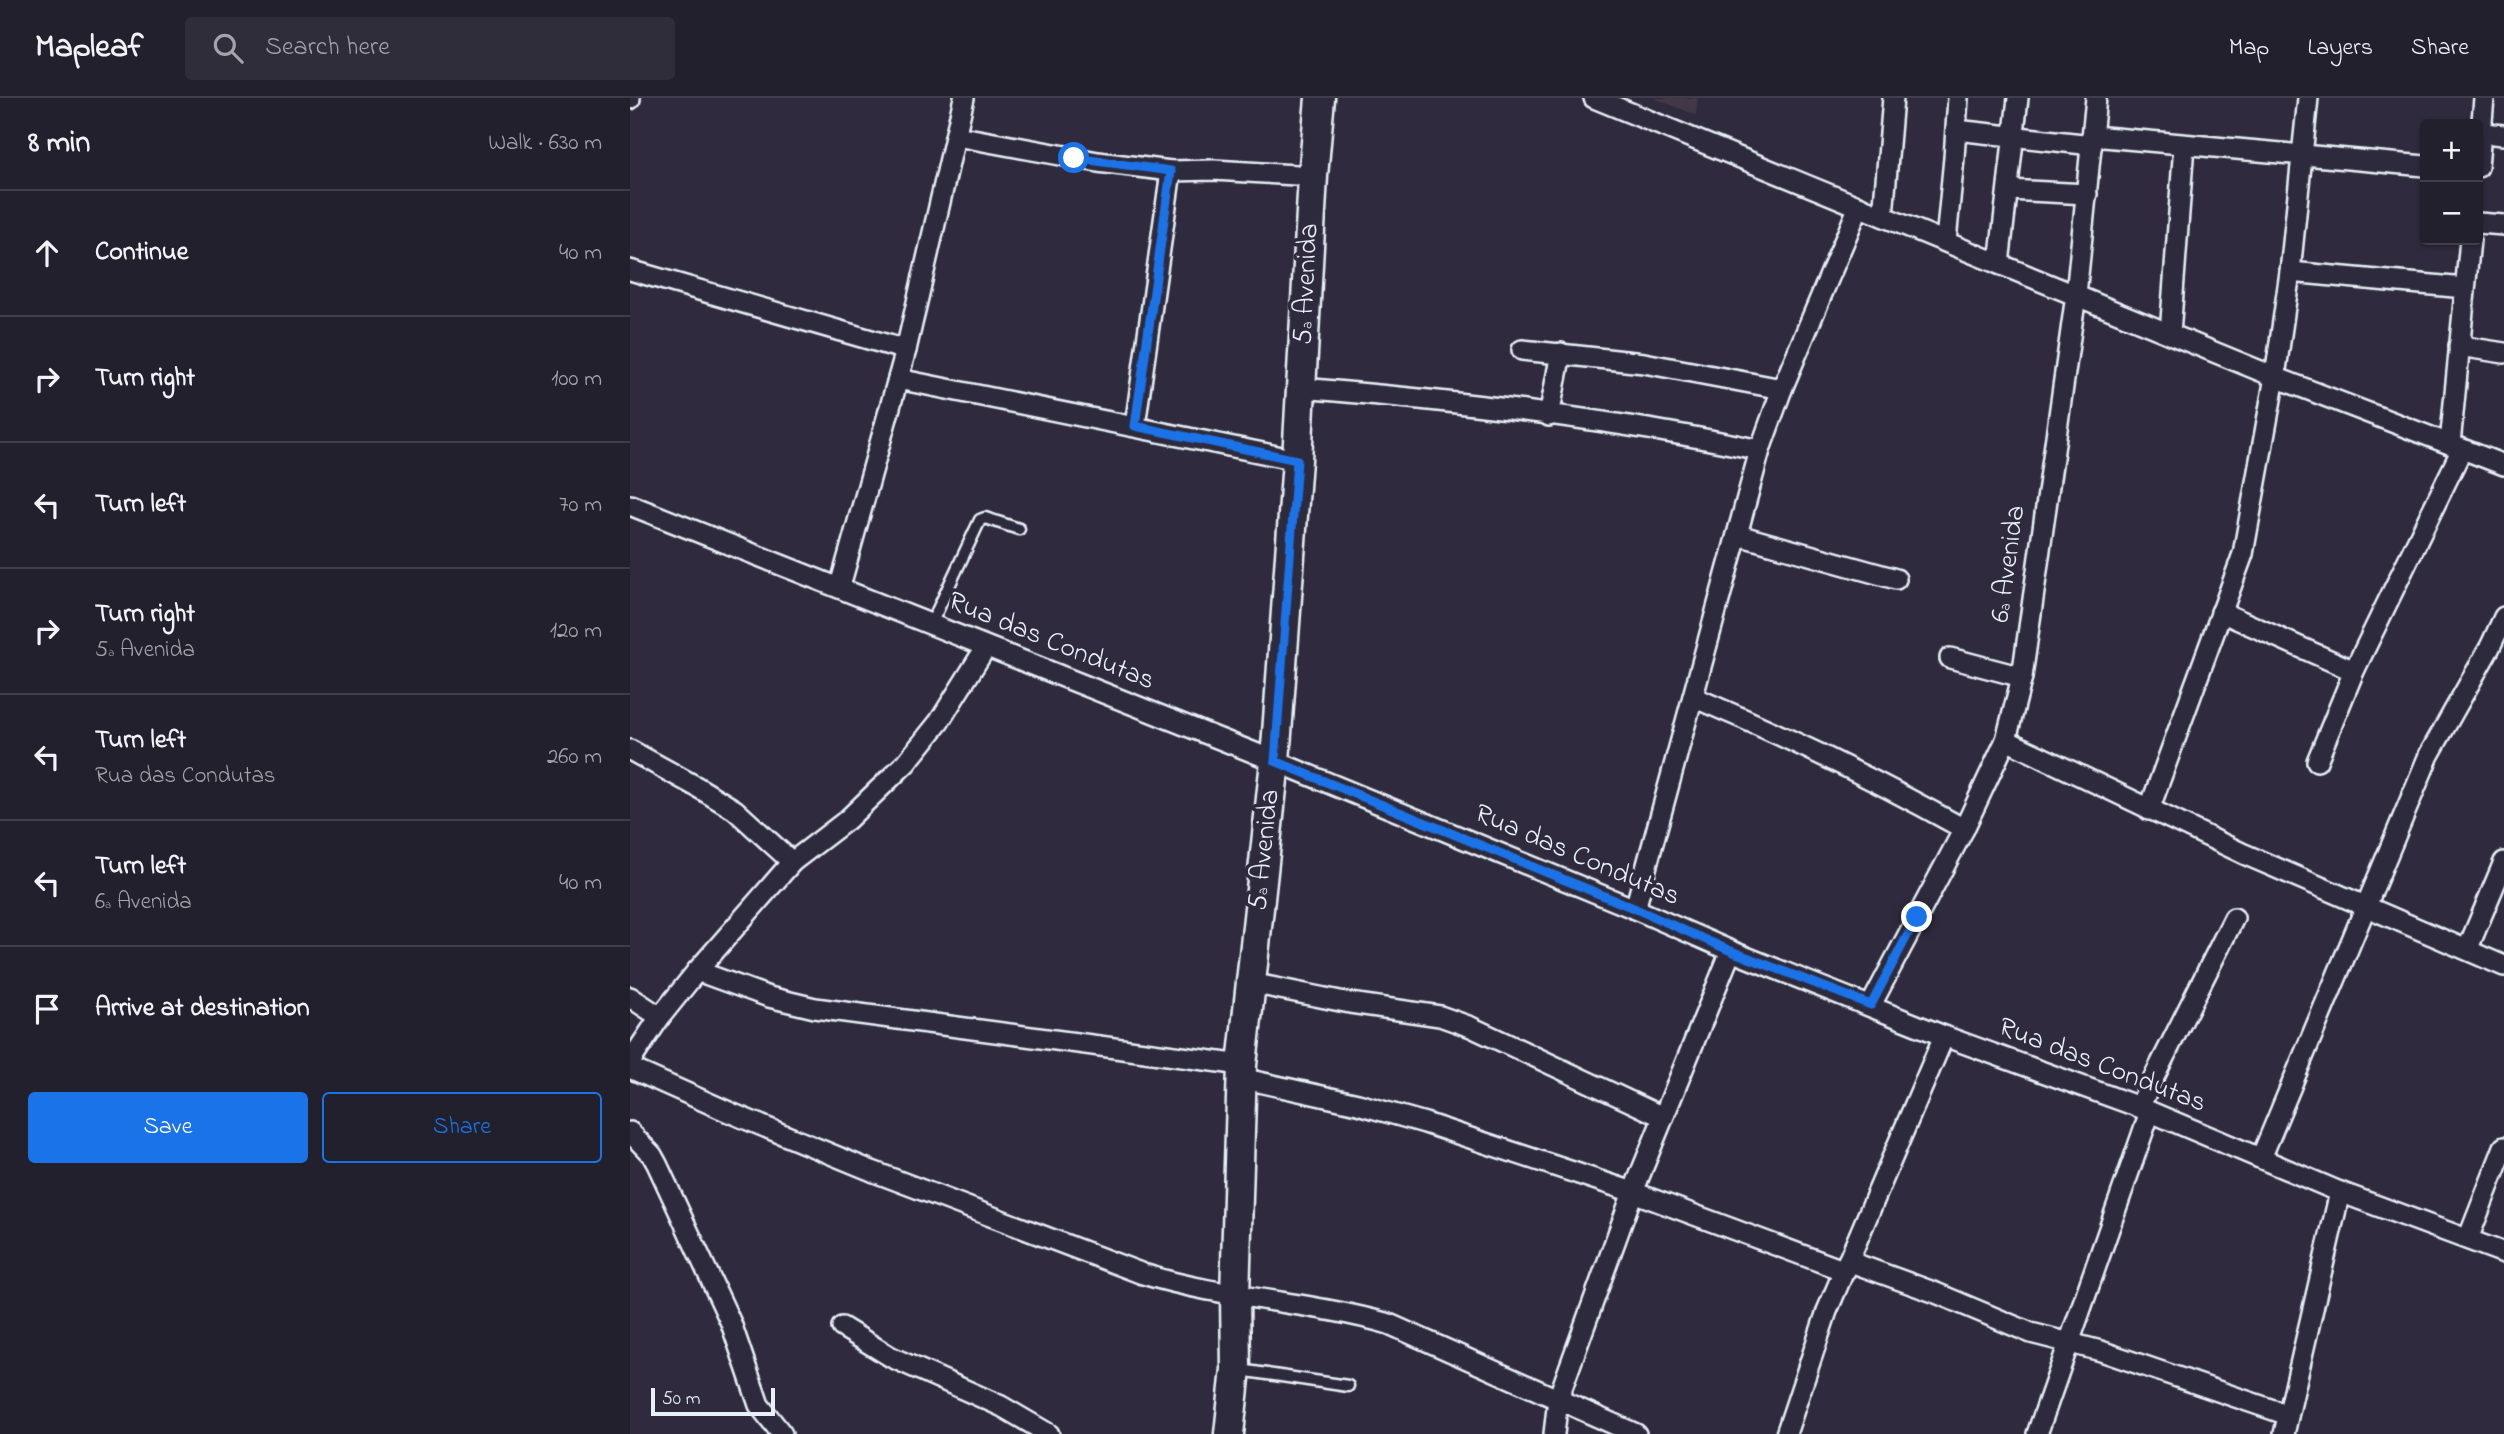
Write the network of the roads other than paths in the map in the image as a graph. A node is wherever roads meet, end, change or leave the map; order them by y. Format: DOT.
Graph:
graph roads {
  1 [pos="964,98"];
  2 [pos="1320,98"];
  3 [pos="1594,98"];
  4 [pos="1893,98"];
  5 [pos="1958,98"];
  6 [pos="2018,98"];
  7 [pos="2096,98"];
  8 [pos="2308,98"];
  9 [pos="2484,98"];
  10 [pos="2483,119"];
  11 [pos="1956,130"];
  12 [pos="2483,133"];
  13 [pos="2504,135"];
  14 [pos="956,136"];
  15 [pos="2013,138"];
  16 [pos="2092,141"];
  17 [pos="2184,145"];
  18 [pos="2303,156"];
  19 [pos="2420,166"];
  20 [pos="1171,171"];
  21 [pos="1313,176"];
  22 [pos="2008,190"];
  23 [pos="2087,194"];
  24 [pos="1859,206"];
  25 [pos="1883,216"];
  26 [pos="2483,223"];
  27 [pos="2504,225"];
  28 [pos="1946,241"];
  29 [pos="2469,245"];
  30 [pos="2000,264"];
  31 [pos="630,270"];
  32 [pos="2290,272"];
  33 [pos="2465,288"];
  34 [pos="2077,295"];
  35 [pos="2170,334"];
  36 [pos="2459,346"];
  37 [pos="906,350"];
  38 [pos="1522,350"];
  39 [pos="1562,353"];
  40 [pos="2504,354"];
  41 [pos="2274,377"];
  42 [pos="898,379"];
  43 [pos="1301,388"];
  44 [pos="1782,389"];
  45 [pos="1549,415"];
  46 [pos="1135,426"];
  47 [pos="2456,446"];
  48 [pos="1760,450"];
  49 [pos="1297,460"];
  50 [pos="2504,465"];
  51 [pos="630,505"];
  52 [pos="1018,529"];
  53 [pos="1738,535"];
  54 [pos="1896,579"];
  55 [pos="840,586"];
  56 [pos="2221,612"];
  57 [pos="2504,617"];
  58 [pos="931,624"];
  59 [pos="986,647"];
  60 [pos="1950,658"];
  61 [pos="2354,671"];
  62 [pos="2022,677"];
  63 [pos="1693,697"];
  64 [pos="2006,740"];
  65 [pos="630,750"];
  66 [pos="1275,761"];
  67 [pos="2317,761"];
  68 [pos="2149,810"];
  69 [pos="1964,829"];
  70 [pos="792,862"];
  71 [pos="2504,862"];
  72 [pos="2364,907"];
  73 [pos="1636,909"];
  74 [pos="2234,918"];
  75 [pos="2468,948"];
  76 [pos="1731,951"];
  77 [pos="2504,966"];
  78 [pos="696,971"];
  79 [pos="1251,983"];
  80 [pos="630,997"];
  81 [pos="1871,1005"];
  82 [pos="660,1017"];
  83 [pos="1944,1036"];
  84 [pos="630,1062"];
  85 [pos="630,1068"];
  86 [pos="1242,1072"];
  87 [pos="2145,1109"];
  88 [pos="1663,1117"];
  89 [pos="630,1132"];
  90 [pos="2504,1147"];
  91 [pos="2261,1158"];
  92 [pos="1633,1192"];
  93 [pos="2340,1192"];
  94 [pos="2468,1238"];
  95 [pos="2504,1253"];
  96 [pos="1846,1266"];
  97 [pos="1235,1296"];
  98 [pos="842,1327"];
  99 [pos="2067,1344"];
  100 [pos="1236,1369"];
  101 [pos="1348,1386"];
  102 [pos="1558,1399"];
  103 [pos="2286,1424"];
  104 [pos="782,1434"];
  105 [pos="1049,1434"];
  106 [pos="1229,1434"];
  107 [pos="1554,1434"];
  108 [pos="1636,1434"];
  109 [pos="1786,1434"];
  110 [pos="2037,1434"];
  1 -- 14 [label="street"];
  2 -- 21 [label="street, 5ª Avenida"];
  3 -- 24 [label="street"];
  4 -- 25 [label="street"];
  5 -- 11 [label="street"];
  6 -- 15 [label="street"];
  7 -- 16 [label="street, 6ª Avenida"];
  8 -- 18 [label="street"];
  9 -- 10 [label="street"];
  11 -- 15 [label="street"];
  11 -- 28 [label="street"];
  12 -- 13 [label="street"];
  14 -- 20 [label="street"];
  14 -- 37 [label="street"];
  15 -- 16 [label="street"];
  15 -- 22 [label="street"];
  16 -- 17 [label="street"];
  16 -- 23 [label="street, 6ª Avenida"];
  17 -- 18 [label="street"];
  17 -- 35 [label="street"];
  18 -- 19 [label="street"];
  18 -- 32 [label="street"];
  20 -- 21 [label="street"];
  20 -- 46 [label="street"];
  21 -- 43 [label="street, 5ª Avenida"];
  22 -- 23 [label="street"];
  22 -- 30 [label="street"];
  23 -- 34 [label="street, 6ª Avenida"];
  24 -- 25 [label="street"];
  24 -- 44 [label="street"];
  25 -- 28 [label="street"];
  26 -- 27 [label="street"];
  28 -- 30 [label="street"];
  29 -- 33 [label="street"];
  30 -- 34 [label="street"];
  31 -- 37 [label="street"];
  32 -- 33 [label="street"];
  32 -- 41 [label="street"];
  33 -- 36 [label="street"];
  34 -- 35 [label="street"];
  34 -- 62 [label="street, 6ª Avenida"];
  35 -- 41 [label="street"];
  36 -- 40 [label="street"];
  36 -- 47 [label="street"];
  37 -- 42 [label="street"];
  38 -- 39 [label="street"];
  39 -- 44 [label="street"];
  39 -- 45 [label="street"];
  41 -- 47 [label="street"];
  41 -- 56 [label="street"];
  42 -- 46 [label="street"];
  42 -- 55 [label="street"];
  43 -- 45 [label="street"];
  43 -- 49 [label="street, 5ª Avenida"];
  44 -- 48 [label="street"];
  45 -- 48 [label="street"];
  46 -- 49 [label="street"];
  47 -- 50 [label="street"];
  47 -- 61 [label="street"];
  48 -- 53 [label="street"];
  49 -- 66 [label="street, 5ª Avenida"];
  51 -- 55 [label="street, Rua das Condutas"];
  52 -- 58 [label="lane"];
  53 -- 54 [label="street"];
  53 -- 63 [label="street"];
  55 -- 58 [label="street, Rua das Condutas"];
  56 -- 61 [label="street"];
  56 -- 68 [label="street"];
  57 -- 72 [label="street"];
  58 -- 59 [label="street, Rua das Condutas"];
  59 -- 66 [label="street, Rua das Condutas"];
  59 -- 70 [label="street"];
  60 -- 62 [label="street"];
  61 -- 67 [label="street"];
  62 -- 64 [label="street, 6ª Avenida"];
  63 -- 69 [label="street"];
  63 -- 73 [label="street"];
  64 -- 68 [label="street"];
  64 -- 69 [label="street, 6ª Avenida"];
  65 -- 70 [label="street"];
  66 -- 73 [label="street, Rua das Condutas"];
  66 -- 79 [label="street, 5ª Avenida"];
  68 -- 72 [label="street"];
  69 -- 81 [label="street, 6ª Avenida"];
  70 -- 78 [label="street"];
  71 -- 75 [label="street"];
  72 -- 75 [label="street"];
  72 -- 91 [label="street"];
  73 -- 76 [label="street, Rua das Condutas"];
  74 -- 87 [label="street"];
  75 -- 77 [label="street"];
  76 -- 81 [label="street, Rua das Condutas"];
  76 -- 88 [label="street"];
  78 -- 82 [label="street"];
  78 -- 86 [label="street"];
  79 -- 86 [label="street, 5ª Avenida"];
  79 -- 88 [label="street"];
  80 -- 82 [label="street"];
  81 -- 83 [label="street, Rua das Condutas"];
  82 -- 84 [label="street"];
  83 -- 87 [label="street, Rua das Condutas"];
  83 -- 96 [label="street"];
  85 -- 97 [label="street"];
  86 -- 92 [label="street"];
  86 -- 97 [label="street, 5ª Avenida"];
  87 -- 91 [label="street, Rua das Condutas"];
  87 -- 99 [label="street"];
  88 -- 92 [label="street"];
  89 -- 104 [label="street"];
  90 -- 94 [label="street"];
  91 -- 93 [label="street, Rua das Condutas"];
  92 -- 96 [label="street"];
  92 -- 102 [label="street"];
  93 -- 94 [label="street, Rua das Condutas"];
  93 -- 103 [label="street"];
  94 -- 95 [label="street, Rua das Condutas"];
  96 -- 99 [label="street"];
  96 -- 109 [label="street"];
  97 -- 100 [label="street, 5ª Avenida"];
  97 -- 102 [label="street"];
  98 -- 105 [label="street"];
  99 -- 103 [label="street"];
  99 -- 110 [label="street"];
  100 -- 101 [label="lane"];
  100 -- 106 [label="street, 5ª Avenida"];
  102 -- 107 [label="street"];
  102 -- 108 [label="street"];
}
